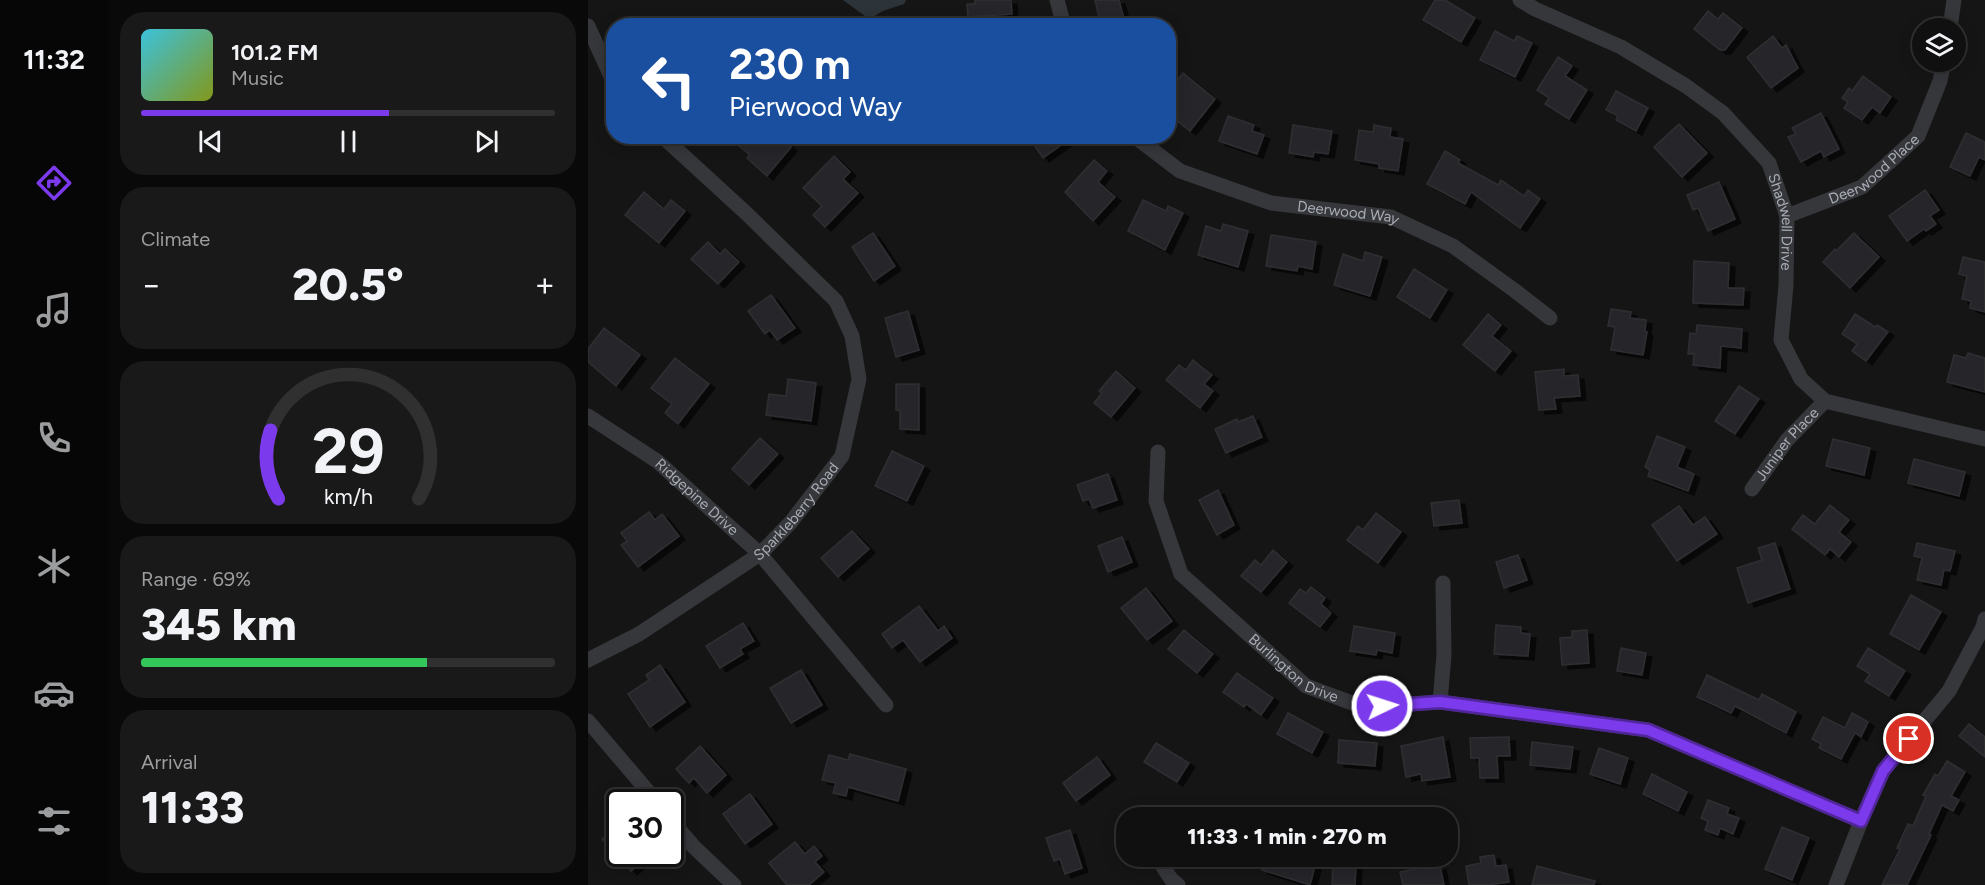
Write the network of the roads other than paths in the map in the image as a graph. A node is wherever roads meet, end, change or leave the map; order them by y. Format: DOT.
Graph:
graph roads {
  1 [pos="1058,0"];
  2 [pos="1520,0"];
  3 [pos="1954,0"];
  4 [pos="1062,18"];
  5 [pos="1951,18"];
  6 [pos="588,26"];
  7 [pos="606,65"];
  8 [pos="1942,72"];
  9 [pos="671,144"];
  10 [pos="1145,144"];
  11 [pos="1787,216"];
  12 [pos="1550,318"];
  13 [pos="1825,401"];
  14 [pos="588,416"];
  15 [pos="1985,439"];
  16 [pos="1158,452"];
  17 [pos="1752,489"];
  18 [pos="760,554"];
  19 [pos="1443,583"];
  20 [pos="1985,619"];
  21 [pos="588,660"];
  22 [pos="1440,702"];
  23 [pos="886,705"];
  24 [pos="588,721"];
  25 [pos="646,789"];
  26 [pos="1861,821"];
  27 [pos="684,835"];
  28 [pos="1163,867"];
  29 [pos="734,885"];
  30 [pos="1178,885"];
  31 [pos="1836,885"];
  1 -- 4 [label="street"];
  2 -- 11 [label="street, Shadwell Drive"];
  3 -- 5 [label="street"];
  6 -- 7 [label="street"];
  8 -- 11 [label="street, Deerwood Place"];
  9 -- 18 [label="street, Sparkleberry Road"];
  10 -- 12 [label="street, Deerwood Way"];
  11 -- 13 [label="street, Shadwell Drive"];
  13 -- 15 [label="street, Shadwell Drive"];
  13 -- 17 [label="street, Juniper Place"];
  14 -- 18 [label="street, Ridgepine Drive"];
  16 -- 22 [label="street, Burlington Drive"];
  18 -- 21 [label="street, Sparkleberry Road"];
  18 -- 23 [label="street, Ridgepine Drive"];
  19 -- 22 [label="street"];
  20 -- 26 [label="street"];
  22 -- 26 [label="street, Burlington Drive"];
  24 -- 25 [label="street"];
  26 -- 31 [label="street"];
  27 -- 29 [label="street"];
  28 -- 30 [label="street"];
}
